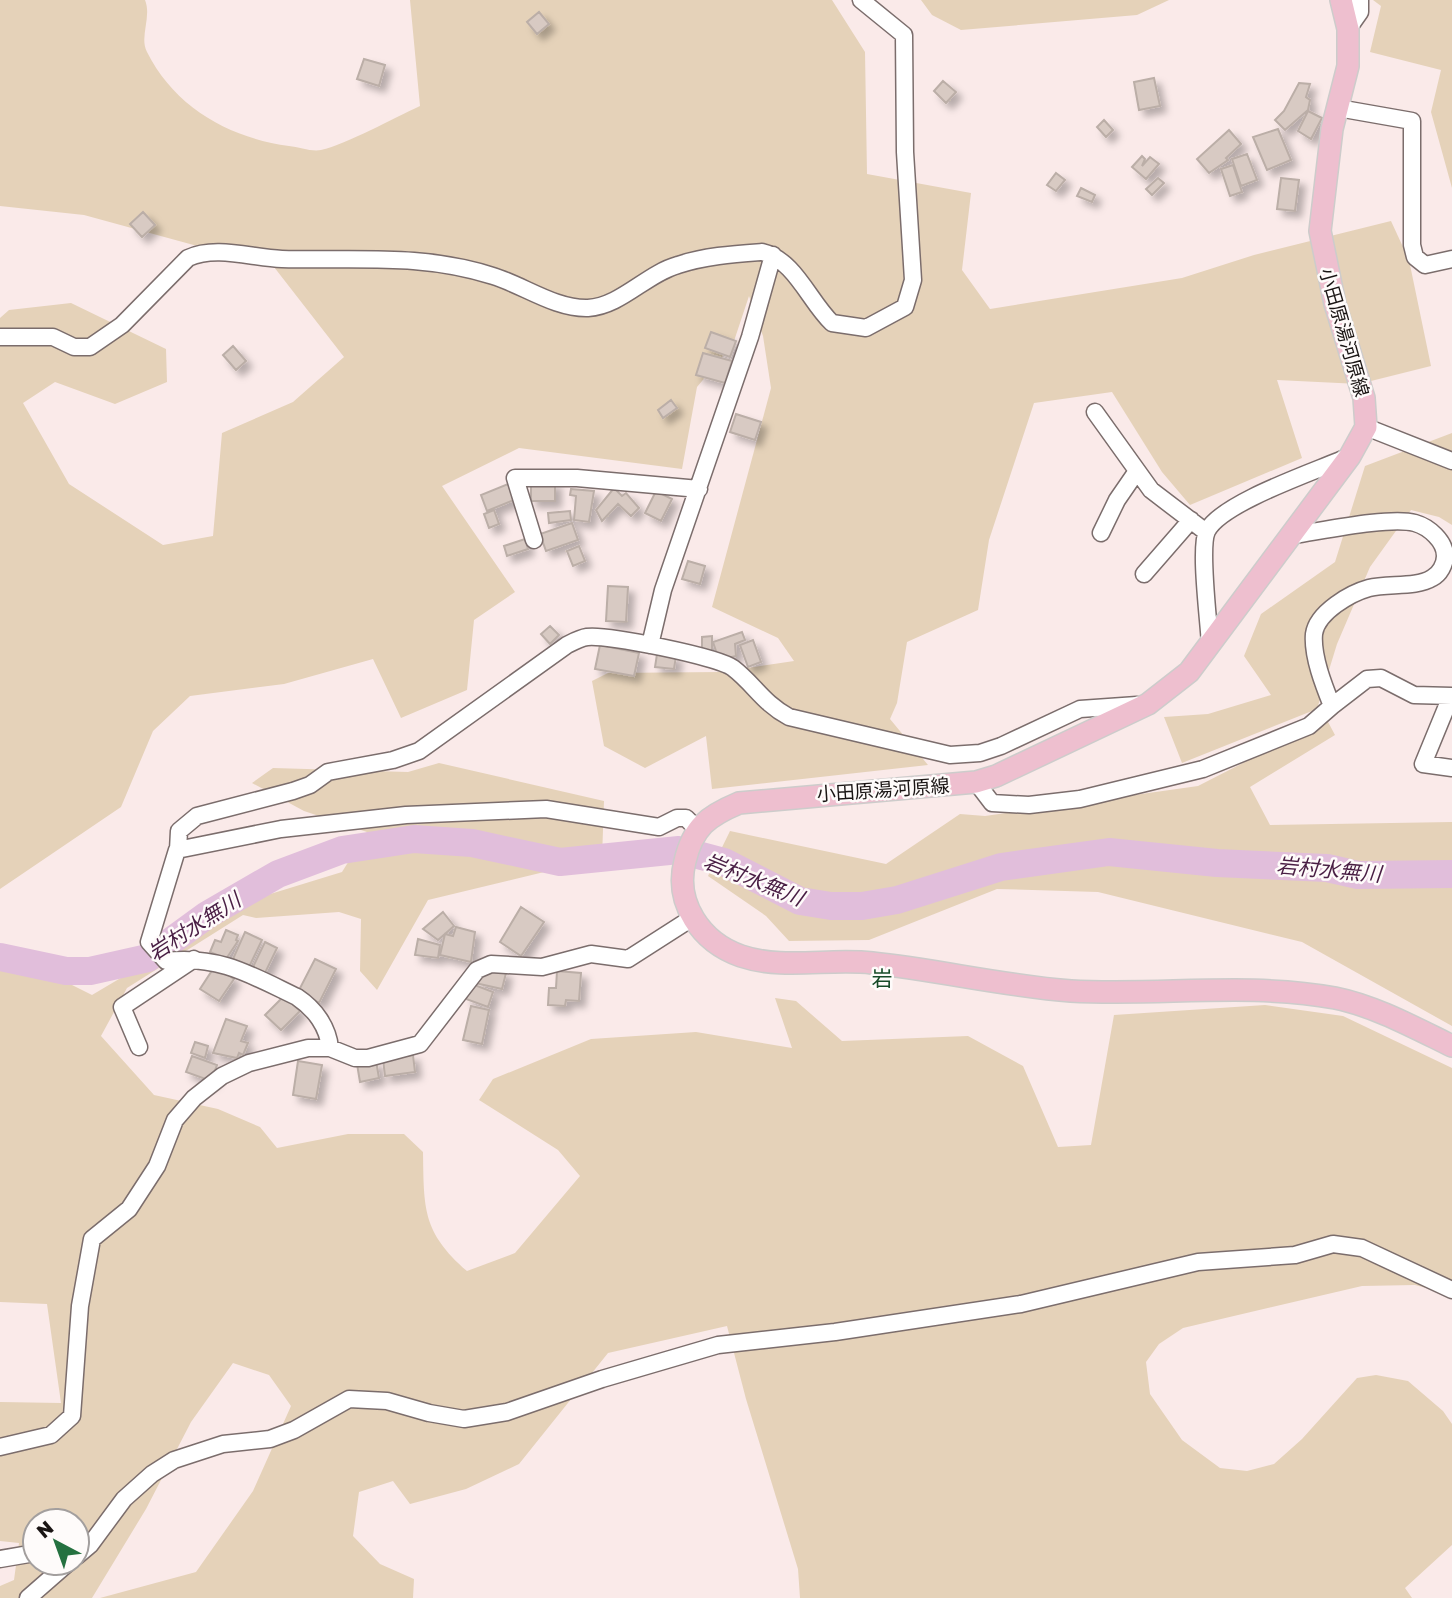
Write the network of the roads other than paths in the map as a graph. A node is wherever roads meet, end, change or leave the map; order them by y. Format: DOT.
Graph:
graph roads {
  1 [pos="861,0"];
  2 [pos="1341,0"];
  3 [pos="1360,0"];
  4 [pos="1348,29"];
  5 [pos="1338,108"];
  6 [pos="773,255"];
  7 [pos="1452,259"];
  8 [pos="0,337"];
  9 [pos="1095,412"];
  10 [pos="1366,427"];
  11 [pos="1350,456"];
  12 [pos="1452,461"];
  13 [pos="1137,471"];
  14 [pos="699,489"];
  15 [pos="1191,520"];
  16 [pos="1206,532"];
  17 [pos="1101,533"];
  18 [pos="1293,535"];
  19 [pos="534,540"];
  20 [pos="1144,574"];
  21 [pos="650,645"];
  22 [pos="1210,645"];
  23 [pos="1452,696"];
  24 [pos="1148,704"];
  25 [pos="1332,706"];
  26 [pos="1452,768"];
  27 [pos="976,782"];
  28 [pos="694,835"];
  29 [pos="178,850"];
  30 [pos="692,918"];
  31 [pos="194,959"];
  32 [pos="1452,1046"];
  33 [pos="139,1047"];
  34 [pos="330,1048"];
  35 [pos="1452,1290"];
  36 [pos="0,1447"];
  37 [pos="91,1537"];
  38 [pos="21,1555"];
  39 [pos="0,1559"];
  40 [pos="52,1577"];
  41 [pos="28,1598"];
  1 -- 6 [label="street"];
  2 -- 4 [label="main road, 小田原湯河原線"];
  3 -- 4 [label="street"];
  4 -- 5 [label="main road, 小田原湯河原線"];
  5 -- 7 [label="street"];
  5 -- 10 [label="main road, 小田原湯河原線"];
  6 -- 8 [label="street"];
  6 -- 14 [label="street"];
  9 -- 13 [label="street"];
  10 -- 11 [label="main road, 小田原湯河原線"];
  10 -- 12 [label="street"];
  11 -- 16 [label="street"];
  11 -- 18 [label="main road, 小田原湯河原線"];
  13 -- 15 [label="street"];
  13 -- 17 [label="street"];
  14 -- 19 [label="street"];
  14 -- 21 [label="street"];
  15 -- 16 [label="street"];
  15 -- 20 [label="street"];
  16 -- 22 [label="street"];
  18 -- 22 [label="main road, 小田原湯河原線"];
  18 -- 25 [label="street"];
  21 -- 24 [label="street"];
  21 -- 29 [label="street"];
  22 -- 24 [label="main road, 小田原湯河原線"];
  23 -- 25 [label="street"];
  23 -- 26 [label="street"];
  24 -- 27 [label="main road, 小田原湯河原線"];
  25 -- 27 [label="street"];
  27 -- 28 [label="main road, 小田原湯河原線"];
  28 -- 29 [label="street"];
  28 -- 30 [label="main road"];
  29 -- 31 [label="street"];
  30 -- 32 [label="main road"];
  30 -- 34 [label="street"];
  31 -- 33 [label="street"];
  31 -- 34 [label="street"];
  34 -- 36 [label="street"];
  35 -- 37 [label="street"];
  38 -- 39 [label="street"];
  40 -- 41 [label="street"];
}
